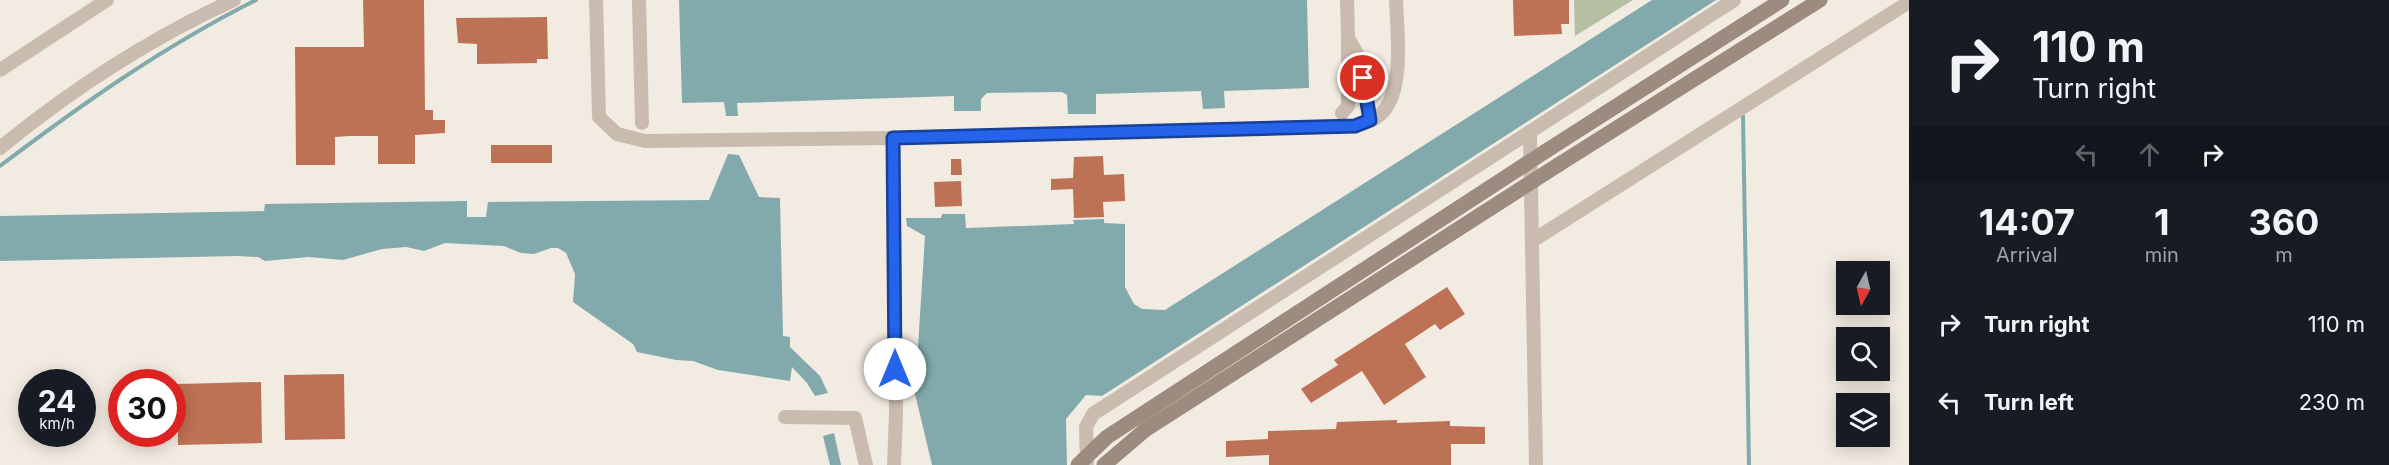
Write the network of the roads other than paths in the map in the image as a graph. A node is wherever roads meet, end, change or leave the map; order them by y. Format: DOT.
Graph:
graph roads {
  1 [pos="107,0"];
  2 [pos="234,0"];
  3 [pos="596,0"];
  4 [pos="639,0"];
  5 [pos="1347,0"];
  6 [pos="1396,0"];
  7 [pos="1734,0"];
  8 [pos="1782,0"];
  9 [pos="1820,0"];
  10 [pos="1909,2"];
  11 [pos="1348,38"];
  12 [pos="0,69"];
  13 [pos="1342,113"];
  14 [pos="1370,120"];
  15 [pos="642,123"];
  16 [pos="1530,134"];
  17 [pos="893,138"];
  18 [pos="0,147"];
  19 [pos="1532,241"];
  20 [pos="785,417"];
  21 [pos="866,465"];
  22 [pos="894,465"];
  23 [pos="1078,465"];
  24 [pos="1087,465"];
  25 [pos="1104,465"];
  26 [pos="1536,465"];
  1 -- 12 [label="street"];
  2 -- 18 [label="street"];
  3 -- 17 [label="street"];
  4 -- 15 [label="street"];
  5 -- 11 [label="street"];
  6 -- 14 [label="street"];
  7 -- 16 [label="street"];
  8 -- 23 [label="street, bridge"];
  9 -- 25 [label="street, bridge"];
  10 -- 19 [label="street"];
  11 -- 13 [label="street"];
  11 -- 14 [label="street"];
  14 -- 17 [label="street"];
  16 -- 19 [label="street"];
  16 -- 24 [label="street"];
  17 -- 22 [label="street"];
  19 -- 26 [label="street"];
  20 -- 21 [label="street"];
}
